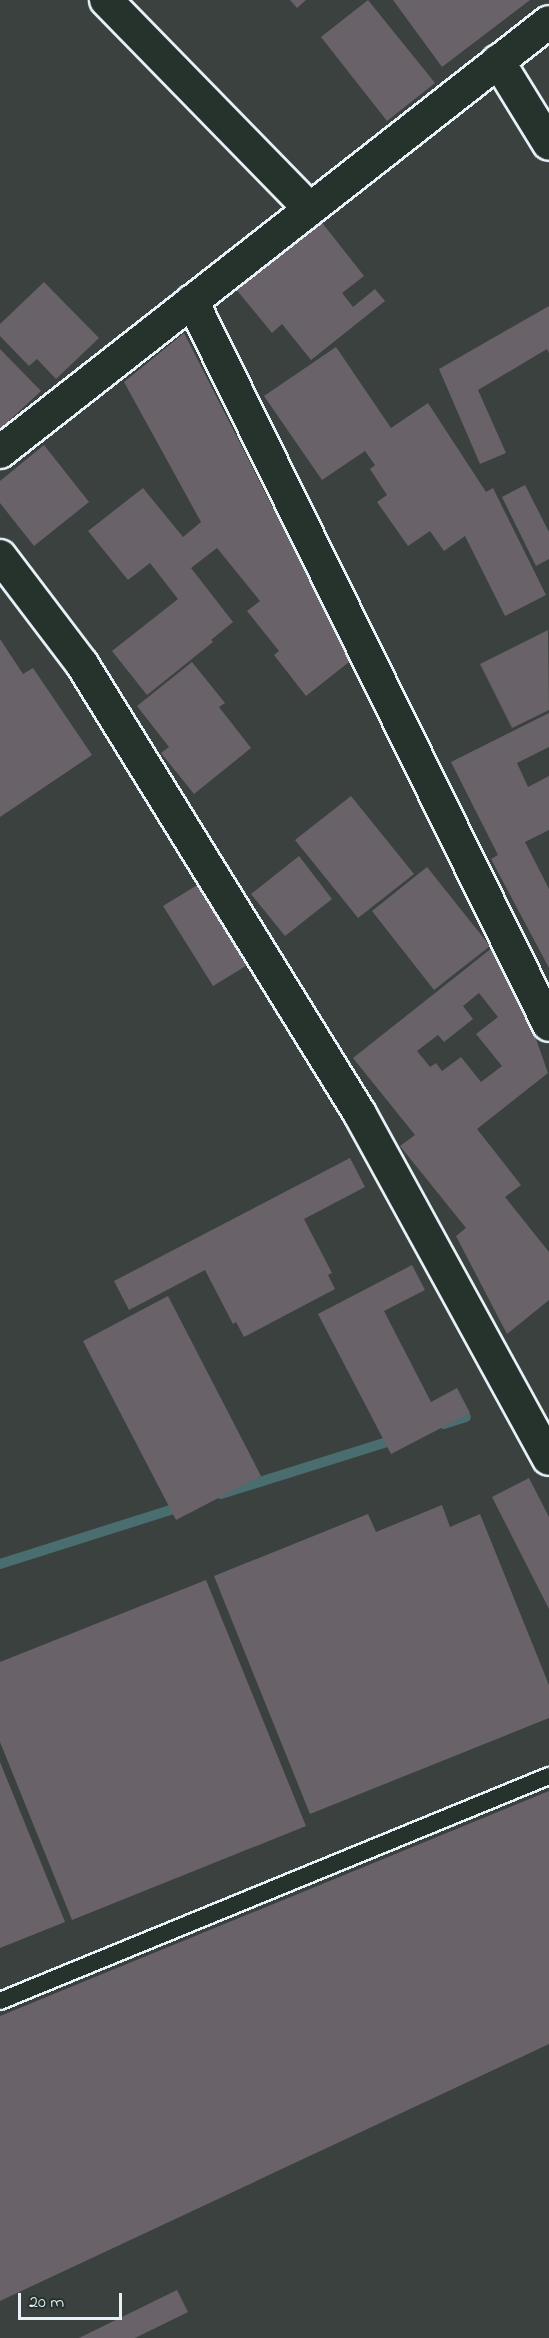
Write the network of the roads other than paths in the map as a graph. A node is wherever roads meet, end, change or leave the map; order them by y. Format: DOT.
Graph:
graph roads {
  1 [pos="106,0"];
  2 [pos="549,22"];
  3 [pos="498,61"];
  4 [pos="549,144"];
  5 [pos="310,209"];
  6 [pos="192,301"];
  7 [pos="0,452"];
  8 [pos="0,556"];
  9 [pos="549,1025"];
  10 [pos="549,1459"];
  11 [pos="549,1776"];
  12 [pos="0,2001"];
  1 -- 5 [label="street"];
  2 -- 3 [label="street"];
  3 -- 4 [label="street"];
  3 -- 5 [label="street"];
  5 -- 6 [label="street"];
  6 -- 7 [label="street"];
  6 -- 9 [label="street"];
  8 -- 10 [label="street"];
  11 -- 12 [label="lane"];
}
